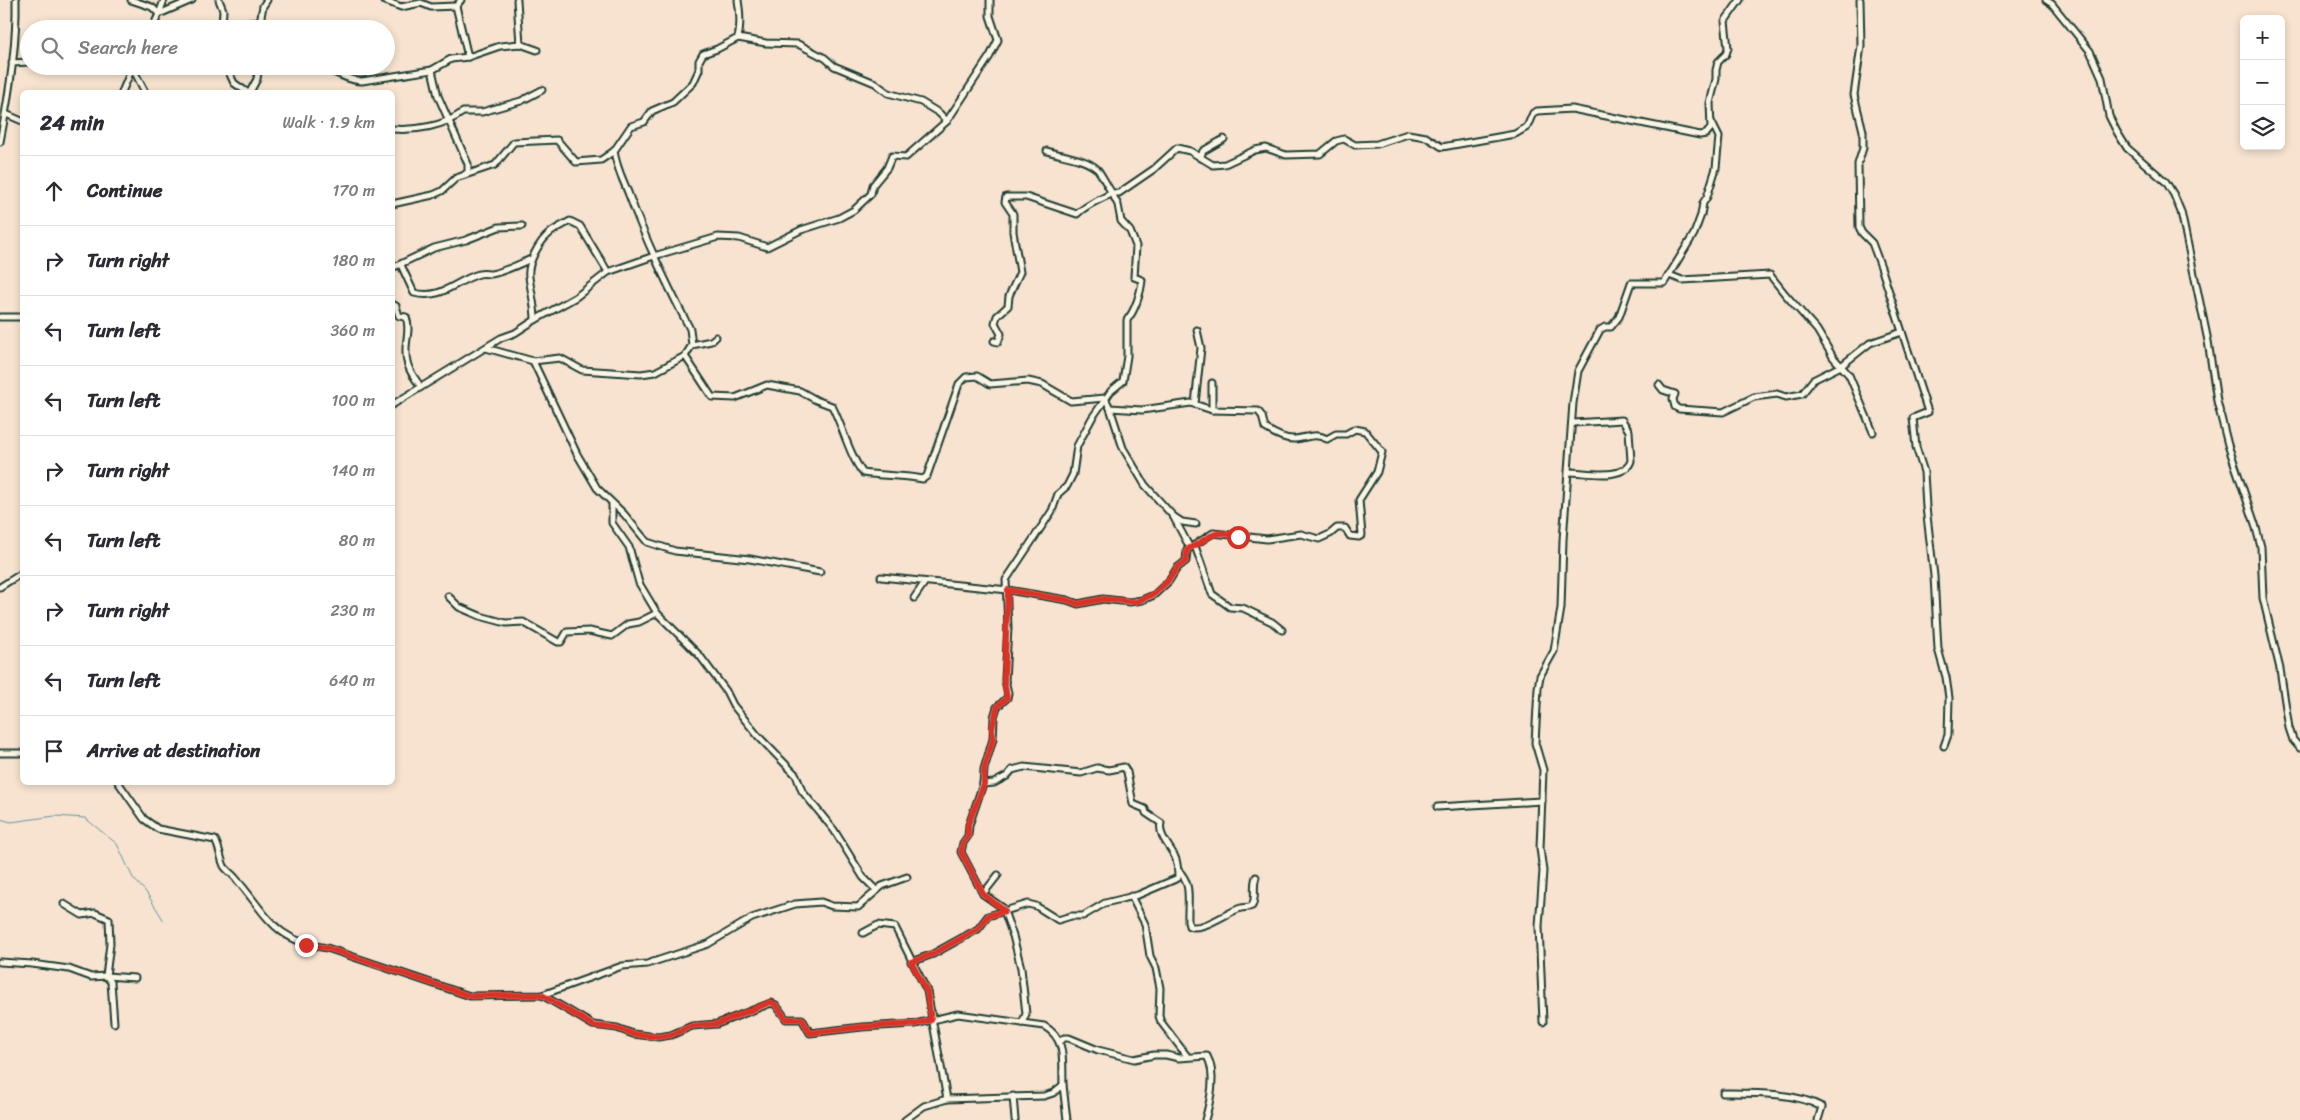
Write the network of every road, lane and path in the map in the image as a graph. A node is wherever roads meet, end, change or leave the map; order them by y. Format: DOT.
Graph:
graph roads {
  1 [pos="16,0"];
  2 [pos="132,0"];
  3 [pos="164,0"];
  4 [pos="192,0"];
  5 [pos="219,0"];
  6 [pos="267,0"];
  7 [pos="383,0"];
  8 [pos="461,0"];
  9 [pos="517,0"];
  10 [pos="738,0"];
  11 [pos="990,0"];
  12 [pos="1740,0"];
  13 [pos="1860,0"];
  14 [pos="2046,0"];
  15 [pos="456,6"];
  16 [pos="159,14"];
  17 [pos="156,20"];
  18 [pos="222,20"];
  19 [pos="260,20"];
  20 [pos="738,38"];
  21 [pos="520,44"];
  22 [pos="537,50"];
  23 [pos="468,57"];
  24 [pos="12,63"];
  25 [pos="20,63"];
  26 [pos="432,70"];
  27 [pos="129,75"];
  28 [pos="136,75"];
  29 [pos="230,75"];
  30 [pos="258,75"];
  31 [pos="339,75"];
  32 [pos="123,90"];
  33 [pos="144,90"];
  34 [pos="245,90"];
  35 [pos="249,90"];
  36 [pos="542,90"];
  37 [pos="6,114"];
  38 [pos="20,119"];
  39 [pos="449,120"];
  40 [pos="947,121"];
  41 [pos="1711,121"];
  42 [pos="2,126"];
  43 [pos="395,128"];
  44 [pos="1224,139"];
  45 [pos="0,142"];
  46 [pos="1047,151"];
  47 [pos="614,152"];
  48 [pos="1200,158"];
  49 [pos="464,175"];
  50 [pos="1112,193"];
  51 [pos="395,203"];
  52 [pos="522,226"];
  53 [pos="654,256"];
  54 [pos="531,259"];
  55 [pos="401,264"];
  56 [pos="395,267"];
  57 [pos="608,272"];
  58 [pos="1669,275"];
  59 [pos="395,306"];
  60 [pos="0,316"];
  61 [pos="20,317"];
  62 [pos="534,320"];
  63 [pos="1197,330"];
  64 [pos="1902,332"];
  65 [pos="716,337"];
  66 [pos="994,341"];
  67 [pos="692,344"];
  68 [pos="486,348"];
  69 [pos="685,356"];
  70 [pos="533,361"];
  71 [pos="1841,366"];
  72 [pos="1212,384"];
  73 [pos="1659,385"];
  74 [pos="421,386"];
  75 [pos="1106,398"];
  76 [pos="395,403"];
  77 [pos="1196,404"];
  78 [pos="1110,408"];
  79 [pos="1212,410"];
  80 [pos="1573,423"];
  81 [pos="1872,432"];
  82 [pos="1569,472"];
  83 [pos="612,503"];
  84 [pos="1173,516"];
  85 [pos="1196,524"];
  86 [pos="1193,547"];
  87 [pos="820,572"];
  88 [pos="20,574"];
  89 [pos="881,577"];
  90 [pos="925,582"];
  91 [pos="0,587"];
  92 [pos="1008,590"];
  93 [pos="448,596"];
  94 [pos="914,598"];
  95 [pos="657,613"];
  96 [pos="1282,630"];
  97 [pos="1944,746"];
  98 [pos="2300,748"];
  99 [pos="0,753"];
  100 [pos="20,753"];
  101 [pos="984,784"];
  102 [pos="120,785"];
  103 [pos="1542,801"];
  104 [pos="1437,807"];
  105 [pos="1178,870"];
  106 [pos="998,876"];
  107 [pos="907,877"];
  108 [pos="1256,877"];
  109 [pos="876,890"];
  110 [pos="983,894"];
  111 [pos="1131,896"];
  112 [pos="64,904"];
  113 [pos="1005,911"];
  114 [pos="862,932"];
  115 [pos="0,962"];
  116 [pos="911,962"];
  117 [pos="106,976"];
  118 [pos="135,978"];
  119 [pos="542,995"];
  120 [pos="931,1020"];
  121 [pos="1543,1022"];
  122 [pos="114,1023"];
  123 [pos="1022,1023"];
  124 [pos="1061,1041"];
  125 [pos="1187,1056"];
  126 [pos="1063,1085"];
  127 [pos="1723,1093"];
  128 [pos="1012,1096"];
  129 [pos="947,1099"];
  130 [pos="905,1120"];
  131 [pos="1015,1120"];
  132 [pos="1067,1120"];
  133 [pos="1205,1120"];
  134 [pos="1818,1120"];
  1 -- 24 [label="street"];
  2 -- 16 [label="street"];
  3 -- 16 [label="street"];
  4 -- 16 [label="street"];
  5 -- 18 [label="street"];
  6 -- 19 [label="street"];
  7 -- 15 [label="street"];
  8 -- 15 [label="street"];
  9 -- 21 [label="street"];
  10 -- 20 [label="street"];
  11 -- 40 [label="street"];
  12 -- 41 [label="street"];
  13 -- 64 [label="street"];
  14 -- 98 [label="street"];
  15 -- 23 [label="street"];
  16 -- 17 [label="street"];
  20 -- 40 [label="street"];
  20 -- 47 [label="street"];
  21 -- 22 [label="street"];
  21 -- 23 [label="street"];
  23 -- 26 [label="street"];
  24 -- 25 [label="street"];
  24 -- 37 [label="street"];
  26 -- 31 [label="street"];
  26 -- 39 [label="street"];
  27 -- 32 [label="street"];
  28 -- 33 [label="street"];
  29 -- 34 [label="street"];
  30 -- 35 [label="street"];
  36 -- 39 [label="street"];
  37 -- 38 [label="street"];
  37 -- 42 [label="street"];
  39 -- 43 [label="street"];
  39 -- 49 [label="street"];
  40 -- 53 [label="street"];
  41 -- 48 [label="street"];
  41 -- 58 [label="street"];
  42 -- 45 [label="street"];
  44 -- 48 [label="street"];
  46 -- 50 [label="street"];
  47 -- 49 [label="street"];
  47 -- 53 [label="street"];
  48 -- 50 [label="street"];
  49 -- 51 [label="street"];
  50 -- 66 [label="street"];
  50 -- 75 [label="street"];
  52 -- 55 [label="street"];
  53 -- 57 [label="street"];
  53 -- 67 [label="street"];
  54 -- 55 [label="street"];
  54 -- 57 [label="street"];
  54 -- 62 [label="street"];
  55 -- 56 [label="street"];
  57 -- 62 [label="street"];
  58 -- 71 [label="street"];
  58 -- 80 [label="street"];
  59 -- 74 [label="street"];
  60 -- 61 [label="street"];
  62 -- 68 [label="street"];
  63 -- 77 [label="street"];
  64 -- 71 [label="street"];
  64 -- 97 [label="street"];
  65 -- 67 [label="street"];
  67 -- 69 [label="street"];
  68 -- 70 [label="street"];
  68 -- 74 [label="street"];
  69 -- 70 [label="street"];
  69 -- 75 [label="street"];
  70 -- 83 [label="street"];
  71 -- 73 [label="street"];
  71 -- 81 [label="street"];
  72 -- 79 [label="street"];
  74 -- 76 [label="street"];
  75 -- 78 [label="street"];
  75 -- 92 [label="street"];
  77 -- 78 [label="street"];
  77 -- 79 [label="street"];
  78 -- 84 [label="street"];
  79 -- 86 [label="street"];
  80 -- 82 [label="street"];
  80 -- 82 [label="street"];
  82 -- 103 [label="street"];
  83 -- 87 [label="street"];
  83 -- 95 [label="street"];
  84 -- 85 [label="street"];
  84 -- 86 [label="street"];
  86 -- 92 [label="street"];
  86 -- 96 [label="street"];
  88 -- 91 [label="street"];
  89 -- 90 [label="street"];
  90 -- 92 [label="street"];
  90 -- 94 [label="street"];
  92 -- 101 [label="street"];
  93 -- 95 [label="street"];
  95 -- 109 [label="street"];
  99 -- 100 [label="street"];
  101 -- 105 [label="street"];
  101 -- 110 [label="street"];
  102 -- 119 [label="street"];
  103 -- 104 [label="street"];
  103 -- 121 [label="street"];
  105 -- 108 [label="street"];
  105 -- 111 [label="street"];
  106 -- 110 [label="street"];
  107 -- 109 [label="street"];
  109 -- 119 [label="street"];
  110 -- 113 [label="street"];
  111 -- 113 [label="street"];
  111 -- 125 [label="street"];
  112 -- 117 [label="street"];
  113 -- 116 [label="street"];
  113 -- 123 [label="street"];
  114 -- 116 [label="street"];
  115 -- 117 [label="street"];
  116 -- 120 [label="street"];
  117 -- 118 [label="street"];
  117 -- 122 [label="street"];
  119 -- 120 [label="street"];
  120 -- 123 [label="street"];
  120 -- 129 [label="street"];
  123 -- 124 [label="street"];
  124 -- 125 [label="street"];
  124 -- 126 [label="street"];
  125 -- 133 [label="street"];
  126 -- 128 [label="street"];
  126 -- 132 [label="street"];
  127 -- 134 [label="street"];
  128 -- 129 [label="street"];
  128 -- 131 [label="street"];
  129 -- 130 [label="street"];
}
